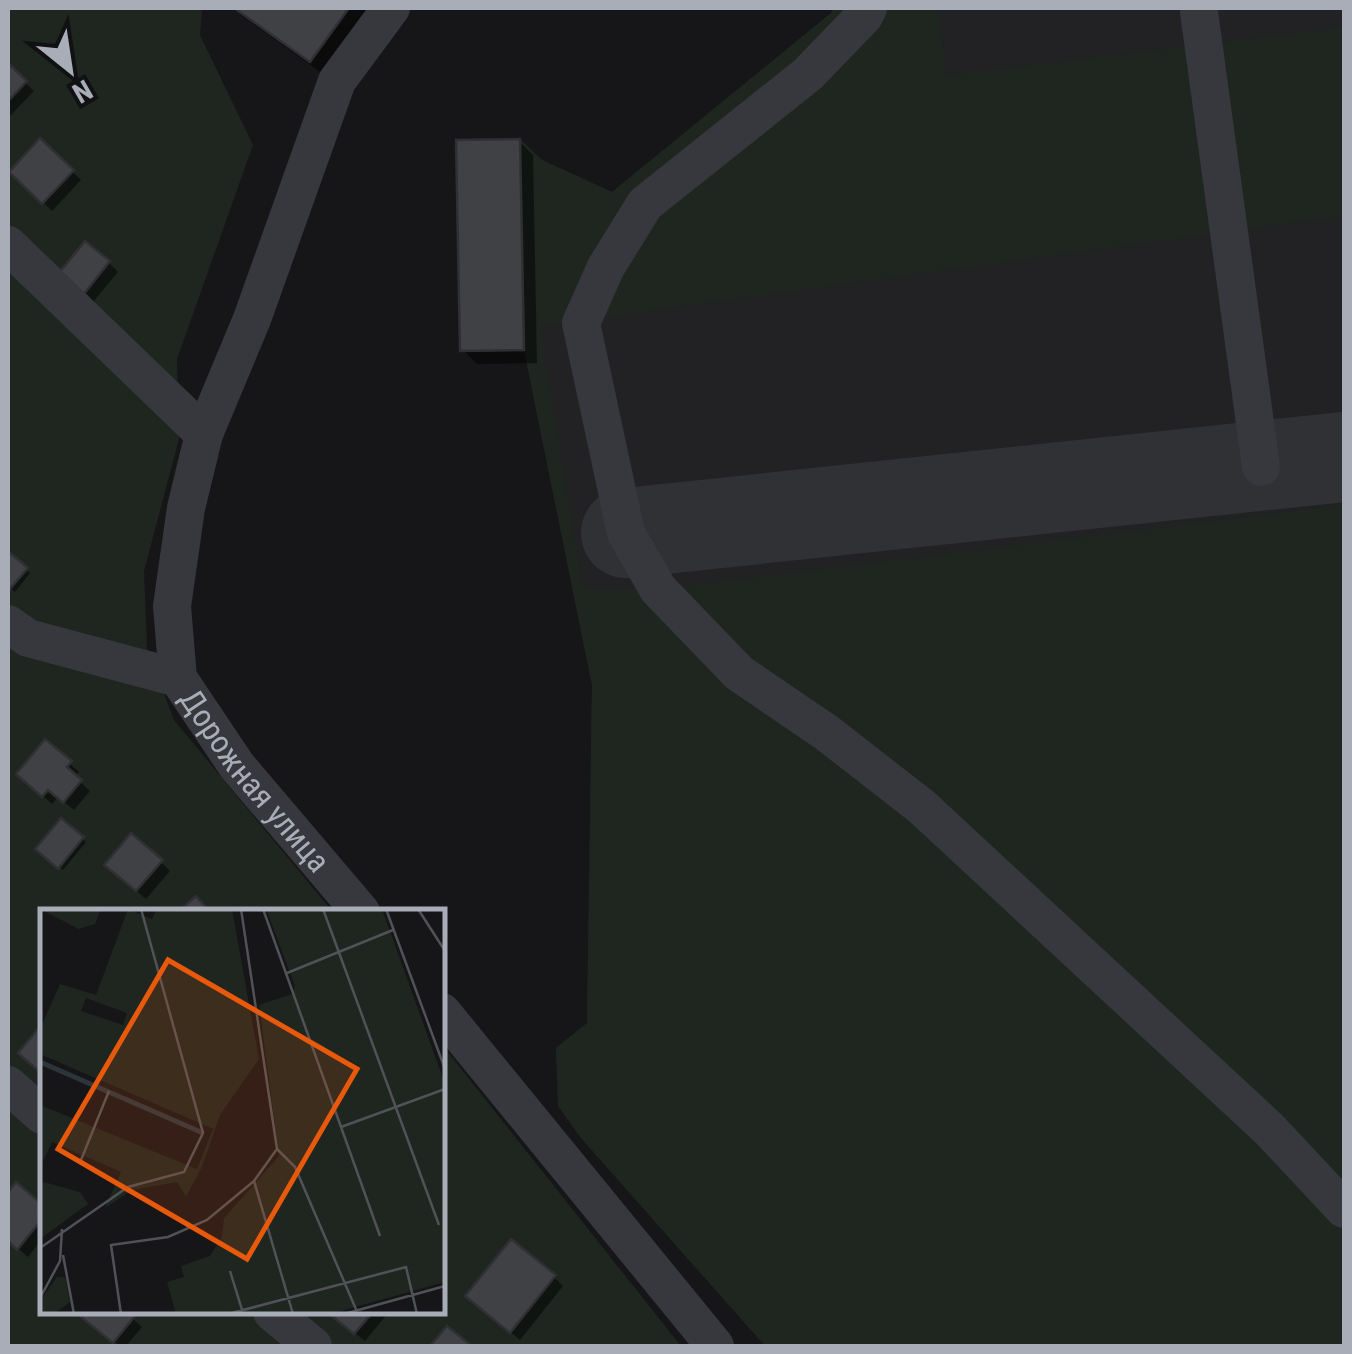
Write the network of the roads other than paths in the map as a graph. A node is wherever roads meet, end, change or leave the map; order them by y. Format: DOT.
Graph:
graph roads {
  1 [pos="391,8"];
  2 [pos="868,8"];
  3 [pos="1199,12"];
  4 [pos="8,245"];
  5 [pos="204,434"];
  6 [pos="1261,467"];
  7 [pos="8,624"];
  8 [pos="178,678"];
  9 [pos="358,909"];
  10 [pos="445,1016"];
  11 [pos="8,1086"];
  12 [pos="40,1113"];
  13 [pos="1344,1209"];
  14 [pos="274,1314"];
  15 [pos="313,1346"];
  16 [pos="716,1346"];
  1 -- 5 [label="street, Дорожная улица"];
  2 -- 13 [label="street"];
  3 -- 6 [label="street"];
  4 -- 5 [label="street"];
  5 -- 8 [label="street, Дорожная улица"];
  7 -- 8 [label="street"];
  8 -- 9 [label="street, Дорожная улица"];
  10 -- 16 [label="street"];
  11 -- 12 [label="street"];
  14 -- 15 [label="street"];
}
